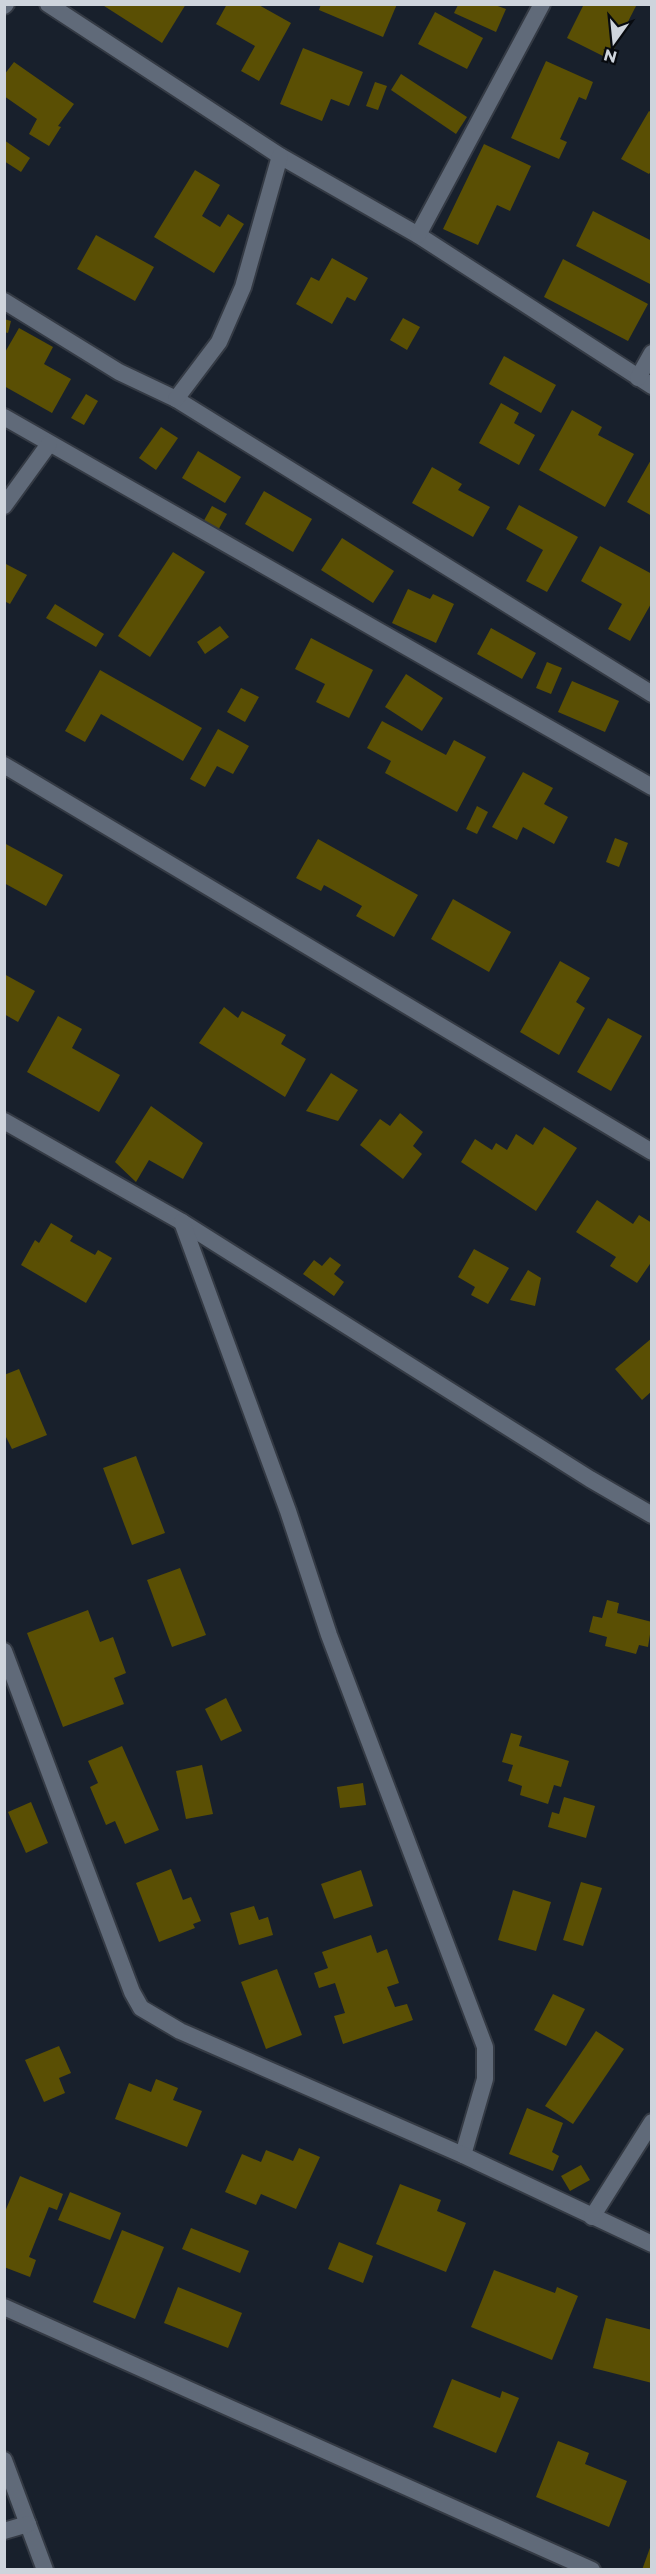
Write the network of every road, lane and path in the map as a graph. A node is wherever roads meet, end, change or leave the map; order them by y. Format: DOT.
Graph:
graph roads {
  1 [pos="48,4"];
  2 [pos="542,5"];
  3 [pos="280,156"];
  4 [pos="418,235"];
  5 [pos="4,301"];
  6 [pos="651,353"];
  7 [pos="645,382"];
  8 [pos="176,399"];
  9 [pos="4,417"];
  10 [pos="50,444"];
  11 [pos="4,506"];
  12 [pos="651,693"];
  13 [pos="4,765"];
  14 [pos="651,787"];
  15 [pos="4,1121"];
  16 [pos="651,1152"];
  17 [pos="182,1222"];
  18 [pos="651,1515"];
  19 [pos="4,1652"];
  20 [pos="651,2122"];
  21 [pos="463,2155"];
  22 [pos="592,2217"];
  23 [pos="651,2244"];
  24 [pos="4,2307"];
  25 [pos="4,2460"];
  26 [pos="28,2524"];
  27 [pos="4,2531"];
  28 [pos="45,2570"];
  29 [pos="592,2570"];
  1 -- 3 [label="street"];
  2 -- 4 [label="street"];
  3 -- 4 [label="street"];
  3 -- 8 [label="street"];
  4 -- 7 [label="street"];
  5 -- 8 [label="street"];
  6 -- 7 [label="street"];
  8 -- 12 [label="street"];
  9 -- 10 [label="street"];
  10 -- 11 [label="street"];
  10 -- 14 [label="street"];
  13 -- 16 [label="street"];
  15 -- 17 [label="street"];
  17 -- 18 [label="street"];
  17 -- 21 [label="street"];
  19 -- 21 [label="street"];
  20 -- 22 [label="street"];
  21 -- 22 [label="street"];
  22 -- 23 [label="street"];
  24 -- 29 [label="street"];
  25 -- 26 [label="street"];
  26 -- 27 [label="street"];
  26 -- 28 [label="street"];
}
